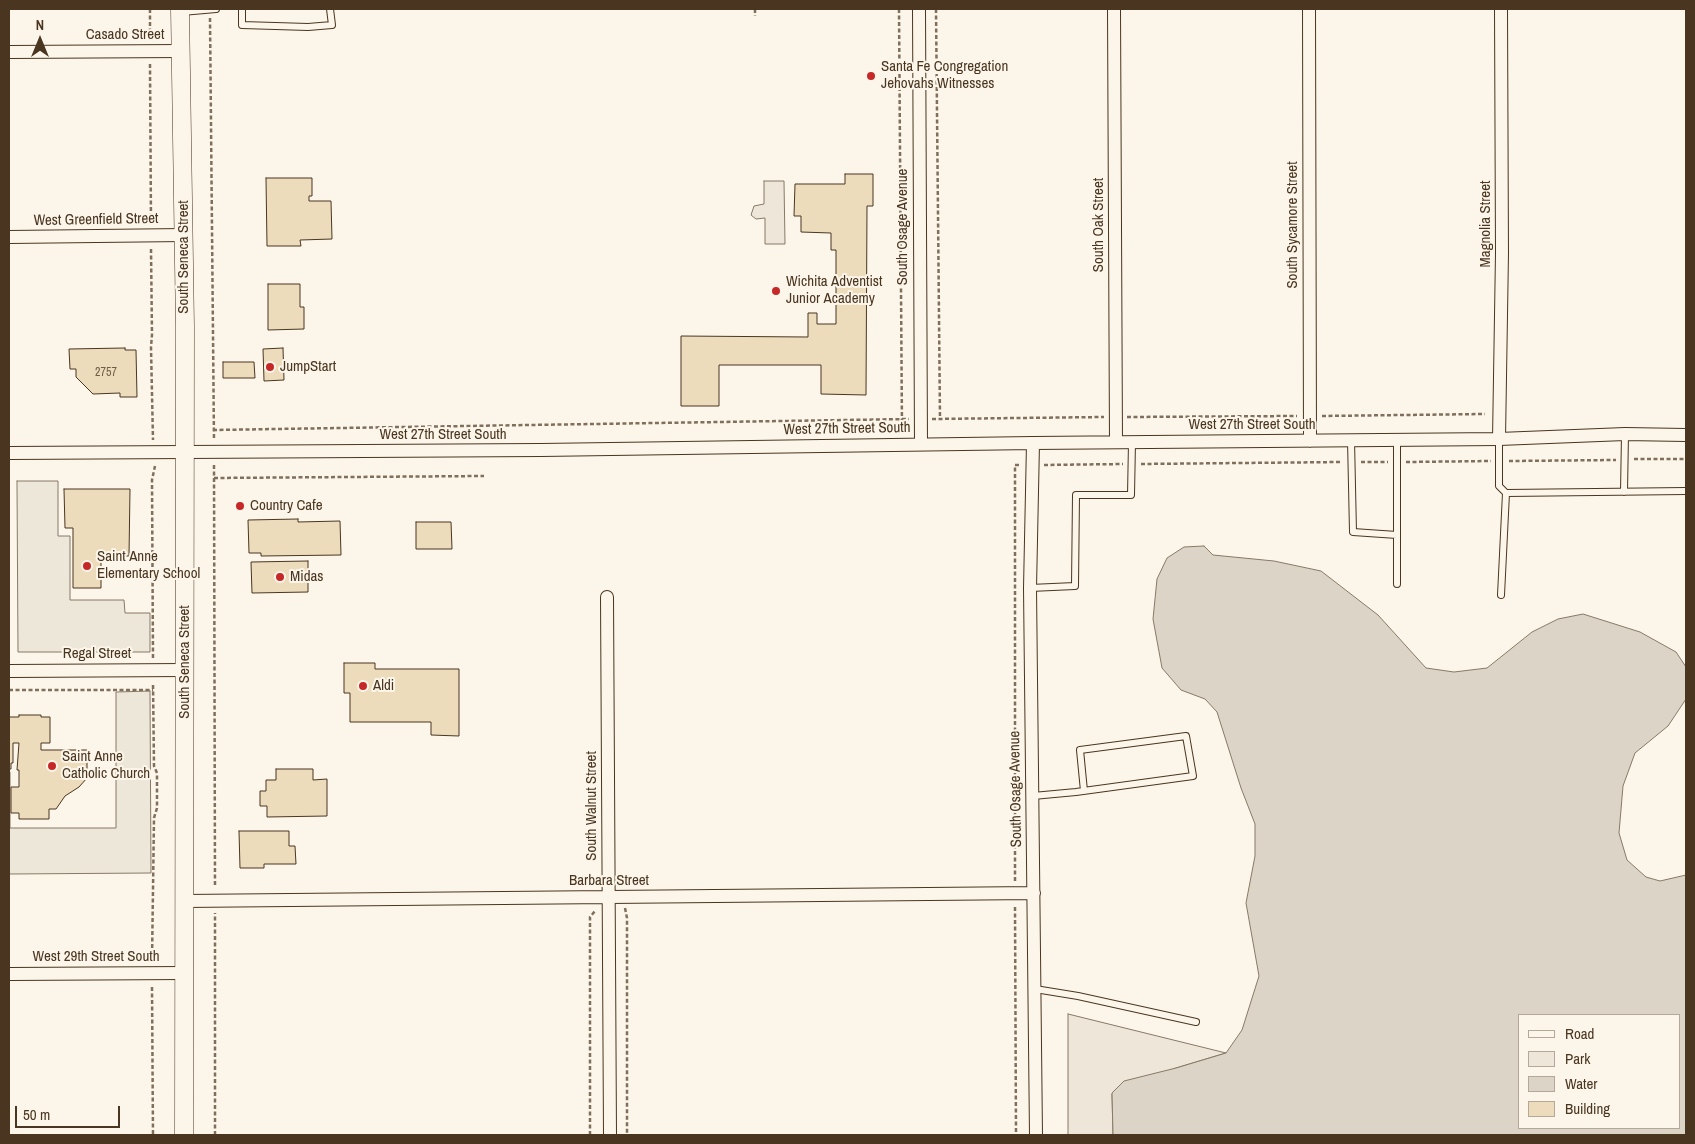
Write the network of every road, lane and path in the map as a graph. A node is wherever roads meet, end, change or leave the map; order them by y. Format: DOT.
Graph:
graph roads {
  1 [pos="150,9"];
  2 [pos="210,9"];
  3 [pos="216,9"];
  4 [pos="242,9"];
  5 [pos="330,9"];
  6 [pos="755,9"];
  7 [pos="899,9"];
  8 [pos="919,9"];
  9 [pos="936,9"];
  10 [pos="1114,9"];
  11 [pos="1309,9"];
  12 [pos="1501,9"];
  13 [pos="180,10"];
  14 [pos="755,16"];
  15 [pos="181,51"];
  16 [pos="9,52"];
  17 [pos="150,52"];
  18 [pos="151,236"];
  19 [pos="184,236"];
  20 [pos="9,237"];
  21 [pos="1485,414"];
  22 [pos="1310,416"];
  23 [pos="1116,417"];
  24 [pos="921,419"];
  25 [pos="940,419"];
  26 [pos="902,420"];
  27 [pos="902,429"];
  28 [pos="214,430"];
  29 [pos="1625,434"];
  30 [pos="1686,435"];
  31 [pos="1499,439"];
  32 [pos="1351,440"];
  33 [pos="1398,440"];
  34 [pos="1310,441"];
  35 [pos="1116,442"];
  36 [pos="1132,442"];
  37 [pos="1033,443"];
  38 [pos="921,444"];
  39 [pos="185,452"];
  40 [pos="214,452"];
  41 [pos="9,453"];
  42 [pos="154,453"];
  43 [pos="1686,459"];
  44 [pos="1624,460"];
  45 [pos="1499,461"];
  46 [pos="1352,462"];
  47 [pos="1397,462"];
  48 [pos="1132,464"];
  49 [pos="1032,465"];
  50 [pos="484,476"];
  51 [pos="214,478"];
  52 [pos="1686,491"];
  53 [pos="1624,492"];
  54 [pos="1506,493"];
  55 [pos="1396,535"];
  56 [pos="1398,584"];
  57 [pos="1030,588"];
  58 [pos="1501,595"];
  59 [pos="607,597"];
  60 [pos="153,670"];
  61 [pos="184,670"];
  62 [pos="9,671"];
  63 [pos="9,690"];
  64 [pos="153,690"];
  65 [pos="1084,791"];
  66 [pos="1032,796"];
  67 [pos="1015,894"];
  68 [pos="1034,894"];
  69 [pos="608,897"];
  70 [pos="184,901"];
  71 [pos="215,901"];
  72 [pos="152,973"];
  73 [pos="184,973"];
  74 [pos="9,974"];
  75 [pos="1034,989"];
  76 [pos="1196,1022"];
  77 [pos="153,1135"];
  78 [pos="184,1135"];
  79 [pos="215,1135"];
  80 [pos="610,1135"];
  81 [pos="1016,1135"];
  82 [pos="1036,1135"];
  1 -- 17 [label="path"];
  2 -- 3 [label="lane"];
  2 -- 13 [label="lane"];
  2 -- 28 [label="path"];
  4 -- 5 [label="lane"];
  6 -- 14 [label="path"];
  7 -- 26 [label="path"];
  8 -- 24 [label="street, South Osage Avenue"];
  9 -- 25 [label="path"];
  10 -- 23 [label="street, South Oak Street"];
  11 -- 22 [label="street, South Sycamore Street"];
  12 -- 31 [label="street, Magnolia Street"];
  13 -- 15 [label="street, South Seneca Street"];
  15 -- 17 [label="street, Casado Street"];
  15 -- 19 [label="street, South Seneca Street"];
  16 -- 17 [label="street, Casado Street"];
  17 -- 18 [label="path"];
  18 -- 19 [label="street, West Greenfield Street"];
  18 -- 20 [label="street, West Greenfield Street"];
  18 -- 42 [label="path"];
  19 -- 39 [label="street, South Seneca Street"];
  21 -- 22 [label="path"];
  22 -- 23 [label="path"];
  22 -- 34 [label="street, South Sycamore Street"];
  23 -- 25 [label="path"];
  23 -- 35 [label="street, South Oak Street"];
  24 -- 25 [label="path"];
  24 -- 26 [label="path"];
  24 -- 38 [label="street, South Osage Avenue"];
  26 -- 27 [label="path"];
  26 -- 28 [label="path"];
  28 -- 40 [label="path"];
  29 -- 30 [label="street, West 27th Street South"];
  29 -- 31 [label="street, West 27th Street South"];
  29 -- 44 [label="lane"];
  31 -- 33 [label="street, West 27th Street South"];
  31 -- 45 [label="lane"];
  32 -- 33 [label="street, West 27th Street South"];
  32 -- 34 [label="street, West 27th Street South"];
  32 -- 46 [label="lane"];
  33 -- 47 [label="lane"];
  34 -- 36 [label="street, West 27th Street South"];
  35 -- 36 [label="street, West 27th Street South"];
  35 -- 37 [label="street, West 27th Street South"];
  36 -- 48 [label="lane"];
  37 -- 38 [label="street, West 27th Street South"];
  37 -- 49 [label="street, South Osage Avenue"];
  38 -- 40 [label="street, West 27th Street South"];
  39 -- 40 [label="street, West 27th Street South"];
  39 -- 42 [label="street, West 27th Street South"];
  39 -- 61 [label="street, South Seneca Street"];
  40 -- 51 [label="path"];
  41 -- 42 [label="street, West 27th Street South"];
  42 -- 60 [label="path"];
  43 -- 44 [label="path"];
  44 -- 45 [label="path"];
  44 -- 53 [label="lane"];
  45 -- 47 [label="path"];
  45 -- 54 [label="lane"];
  46 -- 47 [label="path"];
  46 -- 48 [label="path"];
  46 -- 55 [label="lane"];
  47 -- 55 [label="lane"];
  48 -- 49 [label="path"];
  48 -- 57 [label="lane"];
  49 -- 57 [label="street, South Osage Avenue"];
  49 -- 67 [label="path"];
  50 -- 51 [label="path"];
  51 -- 71 [label="path"];
  52 -- 53 [label="lane"];
  53 -- 54 [label="lane"];
  54 -- 58 [label="lane"];
  55 -- 56 [label="lane"];
  57 -- 66 [label="street, South Osage Avenue"];
  59 -- 69 [label="street, South Walnut Street"];
  60 -- 61 [label="street, Regal Street"];
  60 -- 62 [label="street, Regal Street"];
  60 -- 64 [label="path"];
  61 -- 70 [label="street, South Seneca Street"];
  63 -- 64 [label="path"];
  64 -- 72 [label="path"];
  65 -- 65 [label="lane"];
  65 -- 66 [label="lane"];
  66 -- 68 [label="street, South Osage Avenue"];
  67 -- 68 [label="street, Barbara Street"];
  67 -- 69 [label="street, Barbara Street"];
  67 -- 81 [label="path"];
  68 -- 75 [label="street, South Osage Avenue"];
  69 -- 71 [label="street, Barbara Street"];
  69 -- 80 [label="street, South Walnut Street"];
  70 -- 71 [label="street, Barbara Street"];
  70 -- 73 [label="street, South Seneca Street"];
  71 -- 79 [label="path"];
  72 -- 73 [label="street, West 29th Street South"];
  72 -- 74 [label="street, West 29th Street South"];
  72 -- 77 [label="path"];
  73 -- 78 [label="street, South Seneca Street"];
  75 -- 76 [label="lane"];
  75 -- 82 [label="street, South Osage Avenue"];
}
